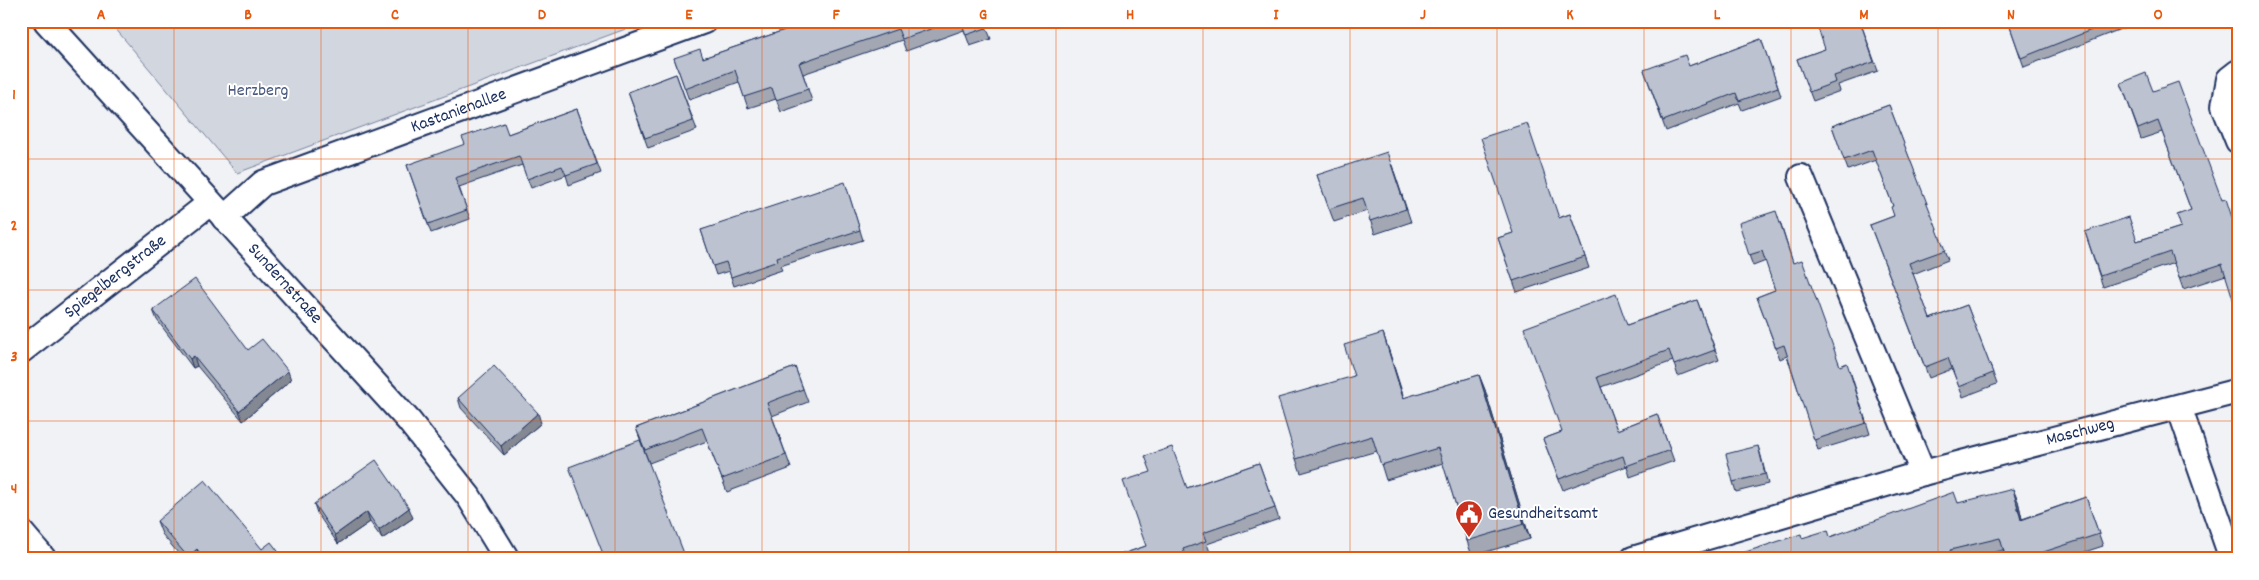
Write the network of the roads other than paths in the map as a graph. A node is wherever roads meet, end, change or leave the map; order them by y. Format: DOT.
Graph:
graph roads {
  1 [pos="46,21"];
  2 [pos="704,21"];
  3 [pos="2238,72"];
  4 [pos="2238,141"];
  5 [pos="1801,177"];
  6 [pos="217,211"];
  7 [pos="21,351"];
  8 [pos="2238,391"];
  9 [pos="2179,407"];
  10 [pos="1923,473"];
  11 [pos="21,532"];
  12 [pos="44,559"];
  13 [pos="507,559"];
  14 [pos="1633,559"];
  15 [pos="2232,559"];
  1 -- 6 [label="street, Sundernstraße"];
  2 -- 6 [label="street, Kastanienallee"];
  3 -- 4 [label="street"];
  5 -- 10 [label="street"];
  6 -- 7 [label="street, Spiegelbergstraße"];
  6 -- 13 [label="street, Sundernstraße"];
  8 -- 9 [label="street, Maschweg"];
  9 -- 10 [label="street, Maschweg"];
  9 -- 15 [label="street"];
  10 -- 14 [label="street, Maschweg"];
  11 -- 12 [label="street"];
}
